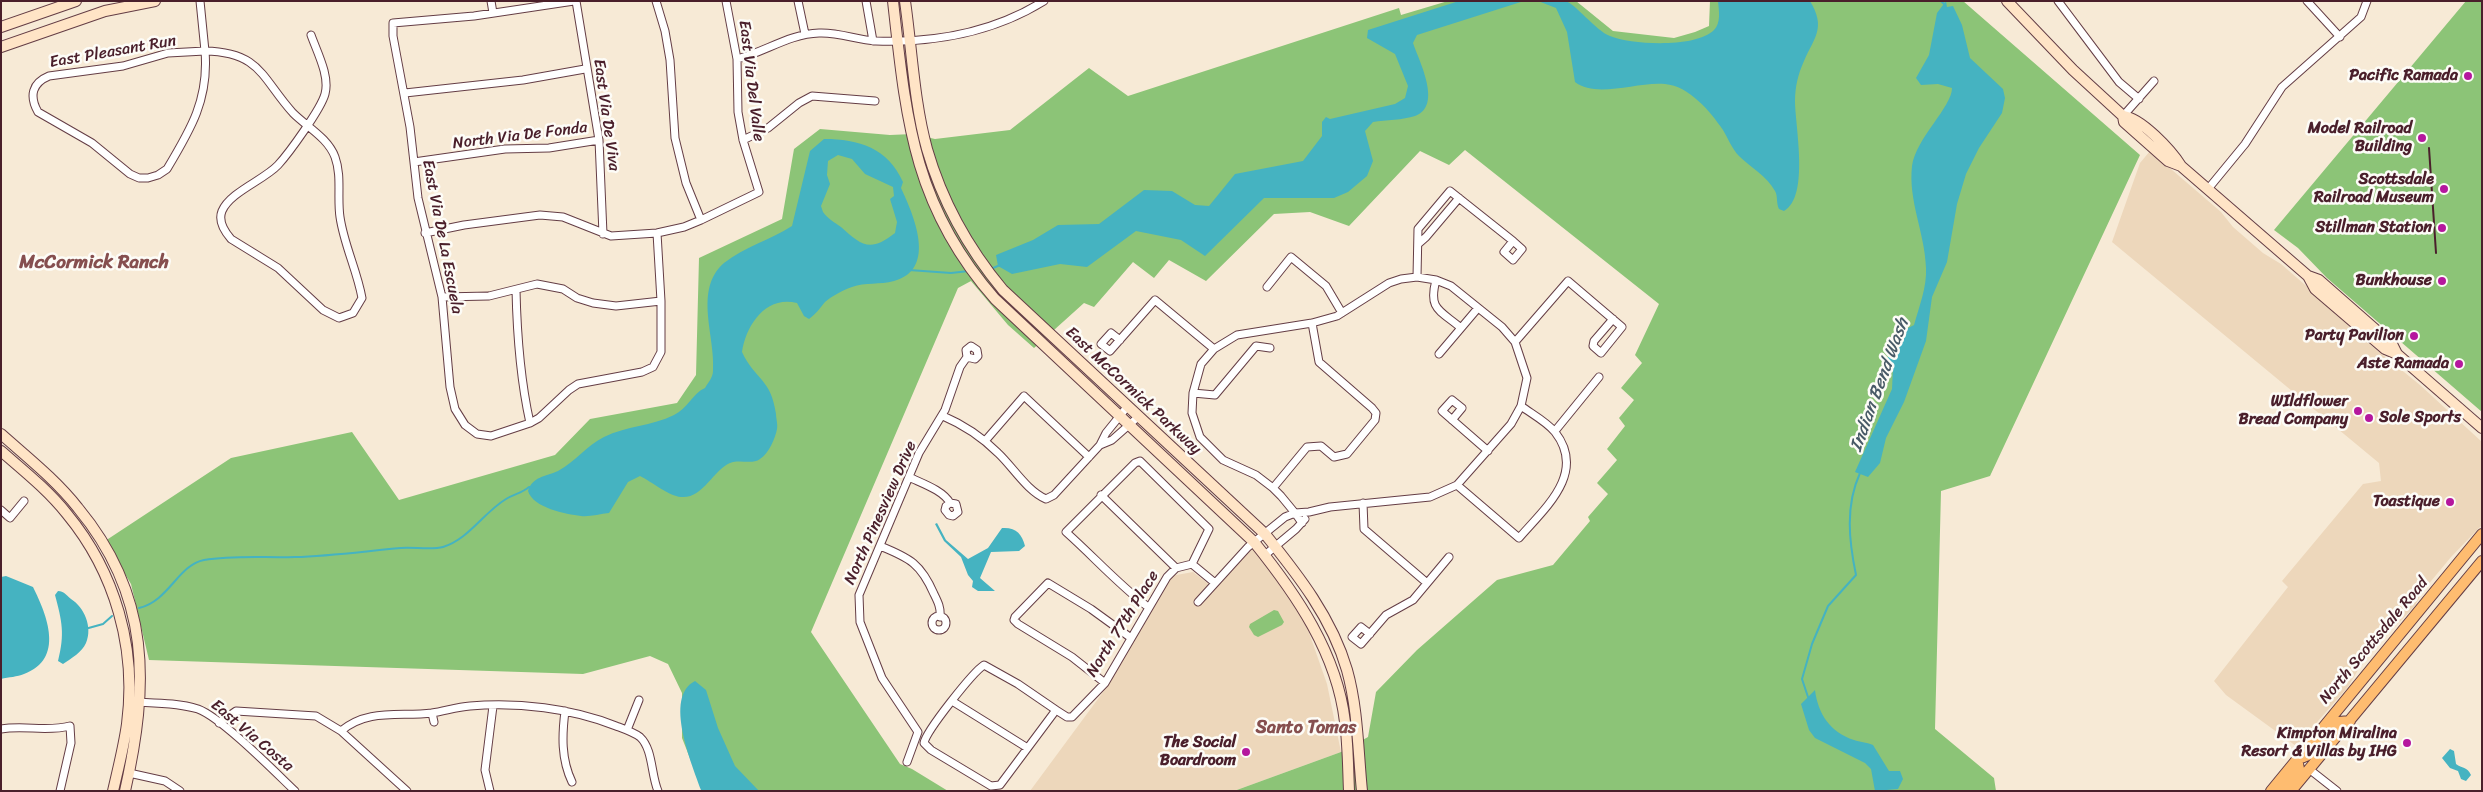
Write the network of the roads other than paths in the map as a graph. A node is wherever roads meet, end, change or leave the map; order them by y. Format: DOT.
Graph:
graph roads {
  1 [pos="76,1"];
  2 [pos="156,1"];
  3 [pos="200,1"];
  4 [pos="491,1"];
  5 [pos="575,1"];
  6 [pos="656,1"];
  7 [pos="726,1"];
  8 [pos="798,1"];
  9 [pos="866,1"];
  10 [pos="893,1"];
  11 [pos="905,1"];
  12 [pos="1044,1"];
  13 [pos="2007,1"];
  14 [pos="2058,1"];
  15 [pos="2307,1"];
  16 [pos="2367,1"];
  17 [pos="493,13"];
  18 [pos="1,27"];
  19 [pos="805,34"];
  20 [pos="311,35"];
  21 [pos="2340,36"];
  22 [pos="897,40"];
  23 [pos="910,40"];
  24 [pos="873,41"];
  25 [pos="1,46"];
  26 [pos="205,51"];
  27 [pos="737,59"];
  28 [pos="585,69"];
  29 [pos="2154,81"];
  30 [pos="405,93"];
  31 [pos="2139,99"];
  32 [pos="875,101"];
  33 [pos="2123,116"];
  34 [pos="306,125"];
  35 [pos="599,140"];
  36 [pos="743,140"];
  37 [pos="414,162"];
  38 [pos="2208,189"];
  39 [pos="1459,198"];
  40 [pos="701,220"];
  41 [pos="425,232"];
  42 [pos="657,233"];
  43 [pos="603,234"];
  44 [pos="1512,241"];
  45 [pos="1418,244"];
  46 [pos="1416,277"];
  47 [pos="1436,280"];
  48 [pos="1267,287"];
  49 [pos="516,290"];
  50 [pos="442,297"];
  51 [pos="662,301"];
  52 [pos="1478,308"];
  53 [pos="1342,313"];
  54 [pos="1613,319"];
  55 [pos="1312,323"];
  56 [pos="1461,328"];
  57 [pos="1120,340"];
  58 [pos="1515,342"];
  59 [pos="1270,348"];
  60 [pos="1214,349"];
  61 [pos="1439,354"];
  62 [pos="966,357"];
  63 [pos="1599,377"];
  64 [pos="1193,393"];
  65 [pos="1521,406"];
  66 [pos="1127,407"];
  67 [pos="943,416"];
  68 [pos="1119,417"];
  69 [pos="1138,417"];
  70 [pos="1452,420"];
  71 [pos="530,423"];
  72 [pos="1129,426"];
  73 [pos="2482,428"];
  74 [pos="1555,431"];
  75 [pos="1,434"];
  76 [pos="985,441"];
  77 [pos="1100,445"];
  78 [pos="14,446"];
  79 [pos="1488,451"];
  80 [pos="2,454"];
  81 [pos="1089,457"];
  82 [pos="909,477"];
  83 [pos="1457,485"];
  84 [pos="1273,488"];
  85 [pos="1101,495"];
  86 [pos="24,501"];
  87 [pos="950,503"];
  88 [pos="1363,503"];
  89 [pos="1309,512"];
  90 [pos="3,513"];
  91 [pos="1294,513"];
  92 [pos="1302,523"];
  93 [pos="1265,534"];
  94 [pos="2482,534"];
  95 [pos="1254,542"];
  96 [pos="880,546"];
  97 [pos="1275,546"];
  98 [pos="1265,555"];
  99 [pos="1449,557"];
  100 [pos="2482,562"];
  101 [pos="1192,564"];
  102 [pos="1176,568"];
  103 [pos="1215,583"];
  104 [pos="1427,583"];
  105 [pos="1198,602"];
  106 [pos="1148,607"];
  107 [pos="940,617"];
  108 [pos="1370,634"];
  109 [pos="1130,638"];
  110 [pos="1105,683"];
  111 [pos="639,700"];
  112 [pos="952,701"];
  113 [pos="129,702"];
  114 [pos="141,702"];
  115 [pos="493,706"];
  116 [pos="1354,709"];
  117 [pos="1056,710"];
  118 [pos="565,711"];
  119 [pos="1343,712"];
  120 [pos="432,713"];
  121 [pos="2350,721"];
  122 [pos="434,722"];
  123 [pos="219,723"];
  124 [pos="1,730"];
  125 [pos="627,730"];
  126 [pos="341,731"];
  127 [pos="1026,748"];
  128 [pos="2297,759"];
  129 [pos="907,762"];
  130 [pos="2309,769"];
  131 [pos="129,773"];
  132 [pos="572,782"];
  133 [pos="60,791"];
  134 [pos="113,791"];
  135 [pos="125,791"];
  136 [pos="180,791"];
  137 [pos="295,791"];
  138 [pos="407,791"];
  139 [pos="490,791"];
  140 [pos="658,791"];
  141 [pos="1349,791"];
  142 [pos="1362,791"];
  143 [pos="2271,791"];
  144 [pos="2281,791"];
  145 [pos="2291,791"];
  146 [pos="2337,791"];
  1 -- 18 [label="main road"];
  2 -- 25 [label="main road"];
  3 -- 26 [label="street, East Pleasant Run"];
  4 -- 17 [label="street"];
  5 -- 17 [label="street"];
  5 -- 28 [label="street, East Via De Viva"];
  6 -- 40 [label="street"];
  7 -- 27 [label="street, East Via Del Valle"];
  8 -- 19 [label="street"];
  9 -- 24 [label="street"];
  10 -- 22 [label="main road, East McCormick Parkway"];
  11 -- 23 [label="main road, East McCormick Parkway"];
  12 -- 23 [label="street"];
  13 -- 33 [label="main road"];
  14 -- 31 [label="street"];
  15 -- 21 [label="street"];
  16 -- 21 [label="street"];
  17 -- 30 [label="street, East Via De La Escuela"];
  19 -- 24 [label="street"];
  19 -- 27 [label="street"];
  20 -- 34 [label="street, East Pleasant Run"];
  21 -- 38 [label="street"];
  22 -- 23 [label="street"];
  22 -- 24 [label="street"];
  22 -- 68 [label="main road, East McCormick Parkway"];
  23 -- 66 [label="main road, East McCormick Parkway"];
  26 -- 26 [label="street, East Pleasant Run"];
  26 -- 34 [label="street, East Pleasant Run"];
  27 -- 36 [label="street, East Via Del Valle"];
  28 -- 30 [label="street"];
  28 -- 35 [label="street, East Via De Viva"];
  29 -- 31 [label="street"];
  30 -- 37 [label="street, East Via De La Escuela"];
  31 -- 33 [label="street"];
  32 -- 36 [label="street"];
  33 -- 38 [label="main road"];
  34 -- 34 [label="street, East Pleasant Run"];
  35 -- 37 [label="street, North Via De Fonda"];
  35 -- 43 [label="street, East Via De Viva"];
  36 -- 40 [label="street, East Via Del Valle"];
  37 -- 41 [label="street, East Via De La Escuela"];
  38 -- 73 [label="main road"];
  39 -- 44 [label="street"];
  39 -- 45 [label="street"];
  39 -- 45 [label="street"];
  40 -- 42 [label="street"];
  41 -- 43 [label="street"];
  41 -- 50 [label="street, East Via De La Escuela"];
  42 -- 43 [label="street"];
  42 -- 51 [label="street"];
  45 -- 46 [label="street"];
  46 -- 47 [label="street"];
  46 -- 53 [label="street"];
  47 -- 52 [label="street"];
  47 -- 56 [label="street"];
  48 -- 53 [label="street"];
  49 -- 50 [label="street"];
  49 -- 51 [label="street"];
  49 -- 71 [label="street"];
  50 -- 71 [label="street, East Via De La Escuela"];
  51 -- 71 [label="street"];
  52 -- 56 [label="street"];
  52 -- 58 [label="street"];
  53 -- 55 [label="street"];
  54 -- 54 [label="street"];
  54 -- 58 [label="street"];
  55 -- 60 [label="street"];
  55 -- 84 [label="street"];
  56 -- 61 [label="street"];
  57 -- 60 [label="street"];
  58 -- 65 [label="street"];
  59 -- 64 [label="street"];
  60 -- 64 [label="street"];
  62 -- 67 [label="street, North Pinesview Drive"];
  63 -- 74 [label="street"];
  64 -- 84 [label="street"];
  65 -- 74 [label="street"];
  65 -- 79 [label="street"];
  66 -- 68 [label="street"];
  66 -- 69 [label="main road, East McCormick Parkway"];
  67 -- 76 [label="street"];
  67 -- 82 [label="street, North Pinesview Drive"];
  68 -- 72 [label="main road, East McCormick Parkway"];
  68 -- 77 [label="street"];
  69 -- 72 [label="street"];
  69 -- 93 [label="main road, East McCormick Parkway"];
  70 -- 79 [label="street"];
  72 -- 77 [label="street"];
  72 -- 95 [label="main road, East McCormick Parkway"];
  74 -- 83 [label="street"];
  75 -- 78 [label="main road"];
  76 -- 81 [label="street"];
  76 -- 81 [label="street"];
  77 -- 81 [label="street"];
  78 -- 80 [label="street"];
  78 -- 114 [label="main road"];
  79 -- 83 [label="street"];
  80 -- 113 [label="main road"];
  82 -- 87 [label="street"];
  82 -- 96 [label="street, North Pinesview Drive"];
  83 -- 88 [label="street"];
  84 -- 91 [label="street"];
  85 -- 101 [label="street"];
  85 -- 102 [label="street"];
  85 -- 106 [label="street"];
  86 -- 90 [label="street"];
  88 -- 89 [label="street"];
  88 -- 104 [label="street"];
  89 -- 91 [label="street"];
  89 -- 92 [label="street"];
  91 -- 92 [label="street"];
  91 -- 93 [label="street"];
  92 -- 97 [label="street"];
  93 -- 95 [label="street"];
  93 -- 97 [label="main road, East McCormick Parkway"];
  94 -- 128 [label="main road, North Scottsdale Road"];
  95 -- 98 [label="main road, East McCormick Parkway"];
  95 -- 103 [label="street"];
  96 -- 107 [label="street"];
  96 -- 129 [label="street, North Pinesview Drive"];
  97 -- 98 [label="street"];
  97 -- 116 [label="main road, East McCormick Parkway"];
  98 -- 119 [label="main road, East McCormick Parkway"];
  99 -- 104 [label="street"];
  100 -- 121 [label="main road, North Scottsdale Road"];
  101 -- 102 [label="street, North 77th Place"];
  101 -- 103 [label="street"];
  102 -- 106 [label="street, North 77th Place"];
  103 -- 105 [label="street"];
  104 -- 108 [label="street"];
  106 -- 109 [label="street, North 77th Place"];
  109 -- 110 [label="street, North 77th Place"];
  109 -- 110 [label="street"];
  110 -- 117 [label="street, North 77th Place"];
  111 -- 125 [label="street"];
  112 -- 117 [label="street"];
  112 -- 127 [label="street"];
  112 -- 127 [label="street"];
  113 -- 114 [label="street, East Via Costa"];
  113 -- 134 [label="main road"];
  114 -- 123 [label="street, East Via Costa"];
  114 -- 131 [label="main road"];
  115 -- 118 [label="street"];
  115 -- 120 [label="street"];
  115 -- 139 [label="street"];
  116 -- 119 [label="main road"];
  116 -- 142 [label="main road, East McCormick Parkway"];
  117 -- 127 [label="street"];
  118 -- 125 [label="street"];
  118 -- 132 [label="street"];
  119 -- 141 [label="main road, East McCormick Parkway"];
  120 -- 122 [label="street"];
  120 -- 126 [label="street"];
  121 -- 128 [label="main road"];
  121 -- 130 [label="main road, North Scottsdale Road"];
  123 -- 126 [label="street"];
  123 -- 137 [label="street, East Via Costa"];
  124 -- 133 [label="street"];
  125 -- 140 [label="street"];
  126 -- 138 [label="street"];
  128 -- 143 [label="main road, North Scottsdale Road"];
  128 -- 144 [label="main road"];
  130 -- 145 [label="main road, North Scottsdale Road"];
  130 -- 146 [label="street"];
  131 -- 135 [label="main road"];
  131 -- 136 [label="street"];
}
